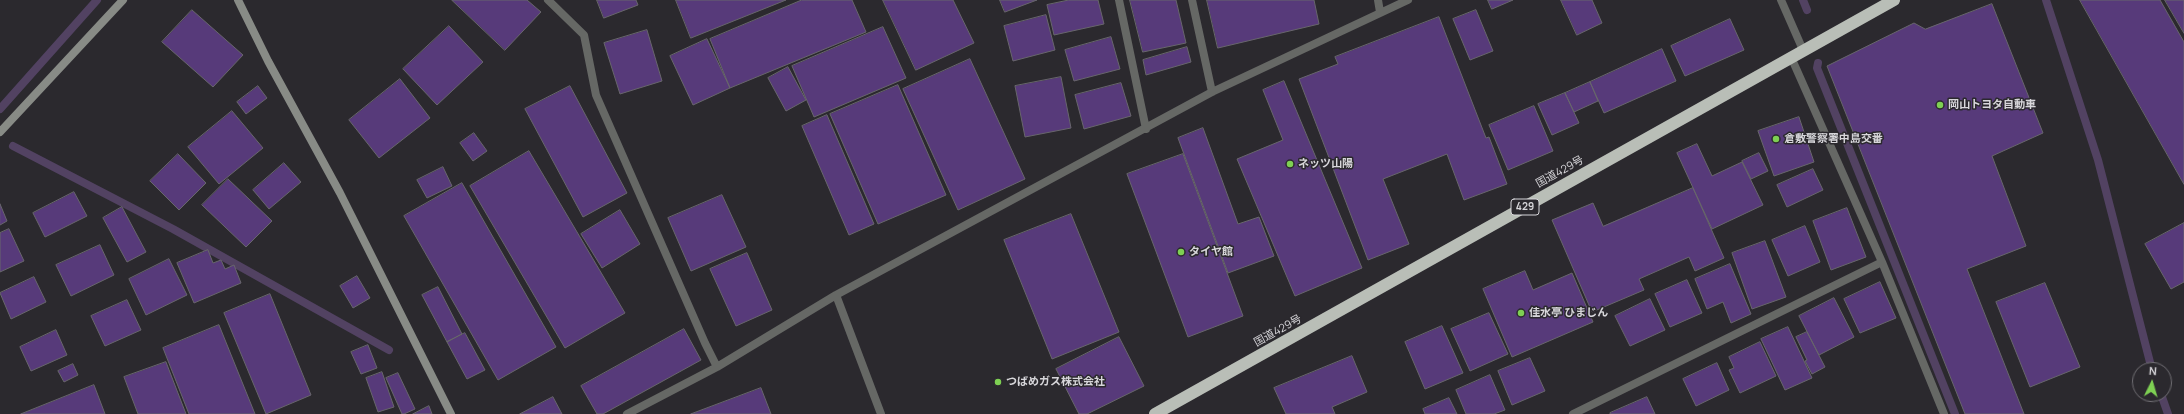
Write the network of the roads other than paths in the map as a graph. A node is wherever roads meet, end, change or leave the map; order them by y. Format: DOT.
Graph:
graph roads {
  1 [pos="122,0"];
  2 [pos="238,0"];
  3 [pos="548,0"];
  4 [pos="1119,0"];
  5 [pos="1192,0"];
  6 [pos="1378,0"];
  7 [pos="1408,0"];
  8 [pos="1781,0"];
  9 [pos="1894,0"];
  10 [pos="1380,12"];
  11 [pos="1803,50"];
  12 [pos="1791,57"];
  13 [pos="1212,92"];
  14 [pos="1146,129"];
  15 [pos="0,132"];
  16 [pos="1882,262"];
  17 [pos="836,295"];
  18 [pos="717,367"];
  19 [pos="451,414"];
  20 [pos="628,414"];
  21 [pos="881,414"];
  22 [pos="1155,414"];
  23 [pos="1573,414"];
  24 [pos="1944,414"];
  1 -- 15 [label="street"];
  2 -- 19 [label="street"];
  3 -- 18 [label="street"];
  4 -- 14 [label="street"];
  5 -- 13 [label="street"];
  6 -- 10 [label="street"];
  7 -- 10 [label="street"];
  8 -- 11 [label="street"];
  9 -- 11 [label="highway, 国道429号 / 429"];
  10 -- 13 [label="street"];
  11 -- 12 [label="highway, 国道429号 / 429"];
  12 -- 16 [label="street"];
  12 -- 22 [label="highway, 国道429号 / 429"];
  13 -- 14 [label="street"];
  14 -- 17 [label="street"];
  16 -- 23 [label="street"];
  16 -- 24 [label="street"];
  17 -- 18 [label="street"];
  17 -- 21 [label="street"];
  18 -- 20 [label="street"];
}
